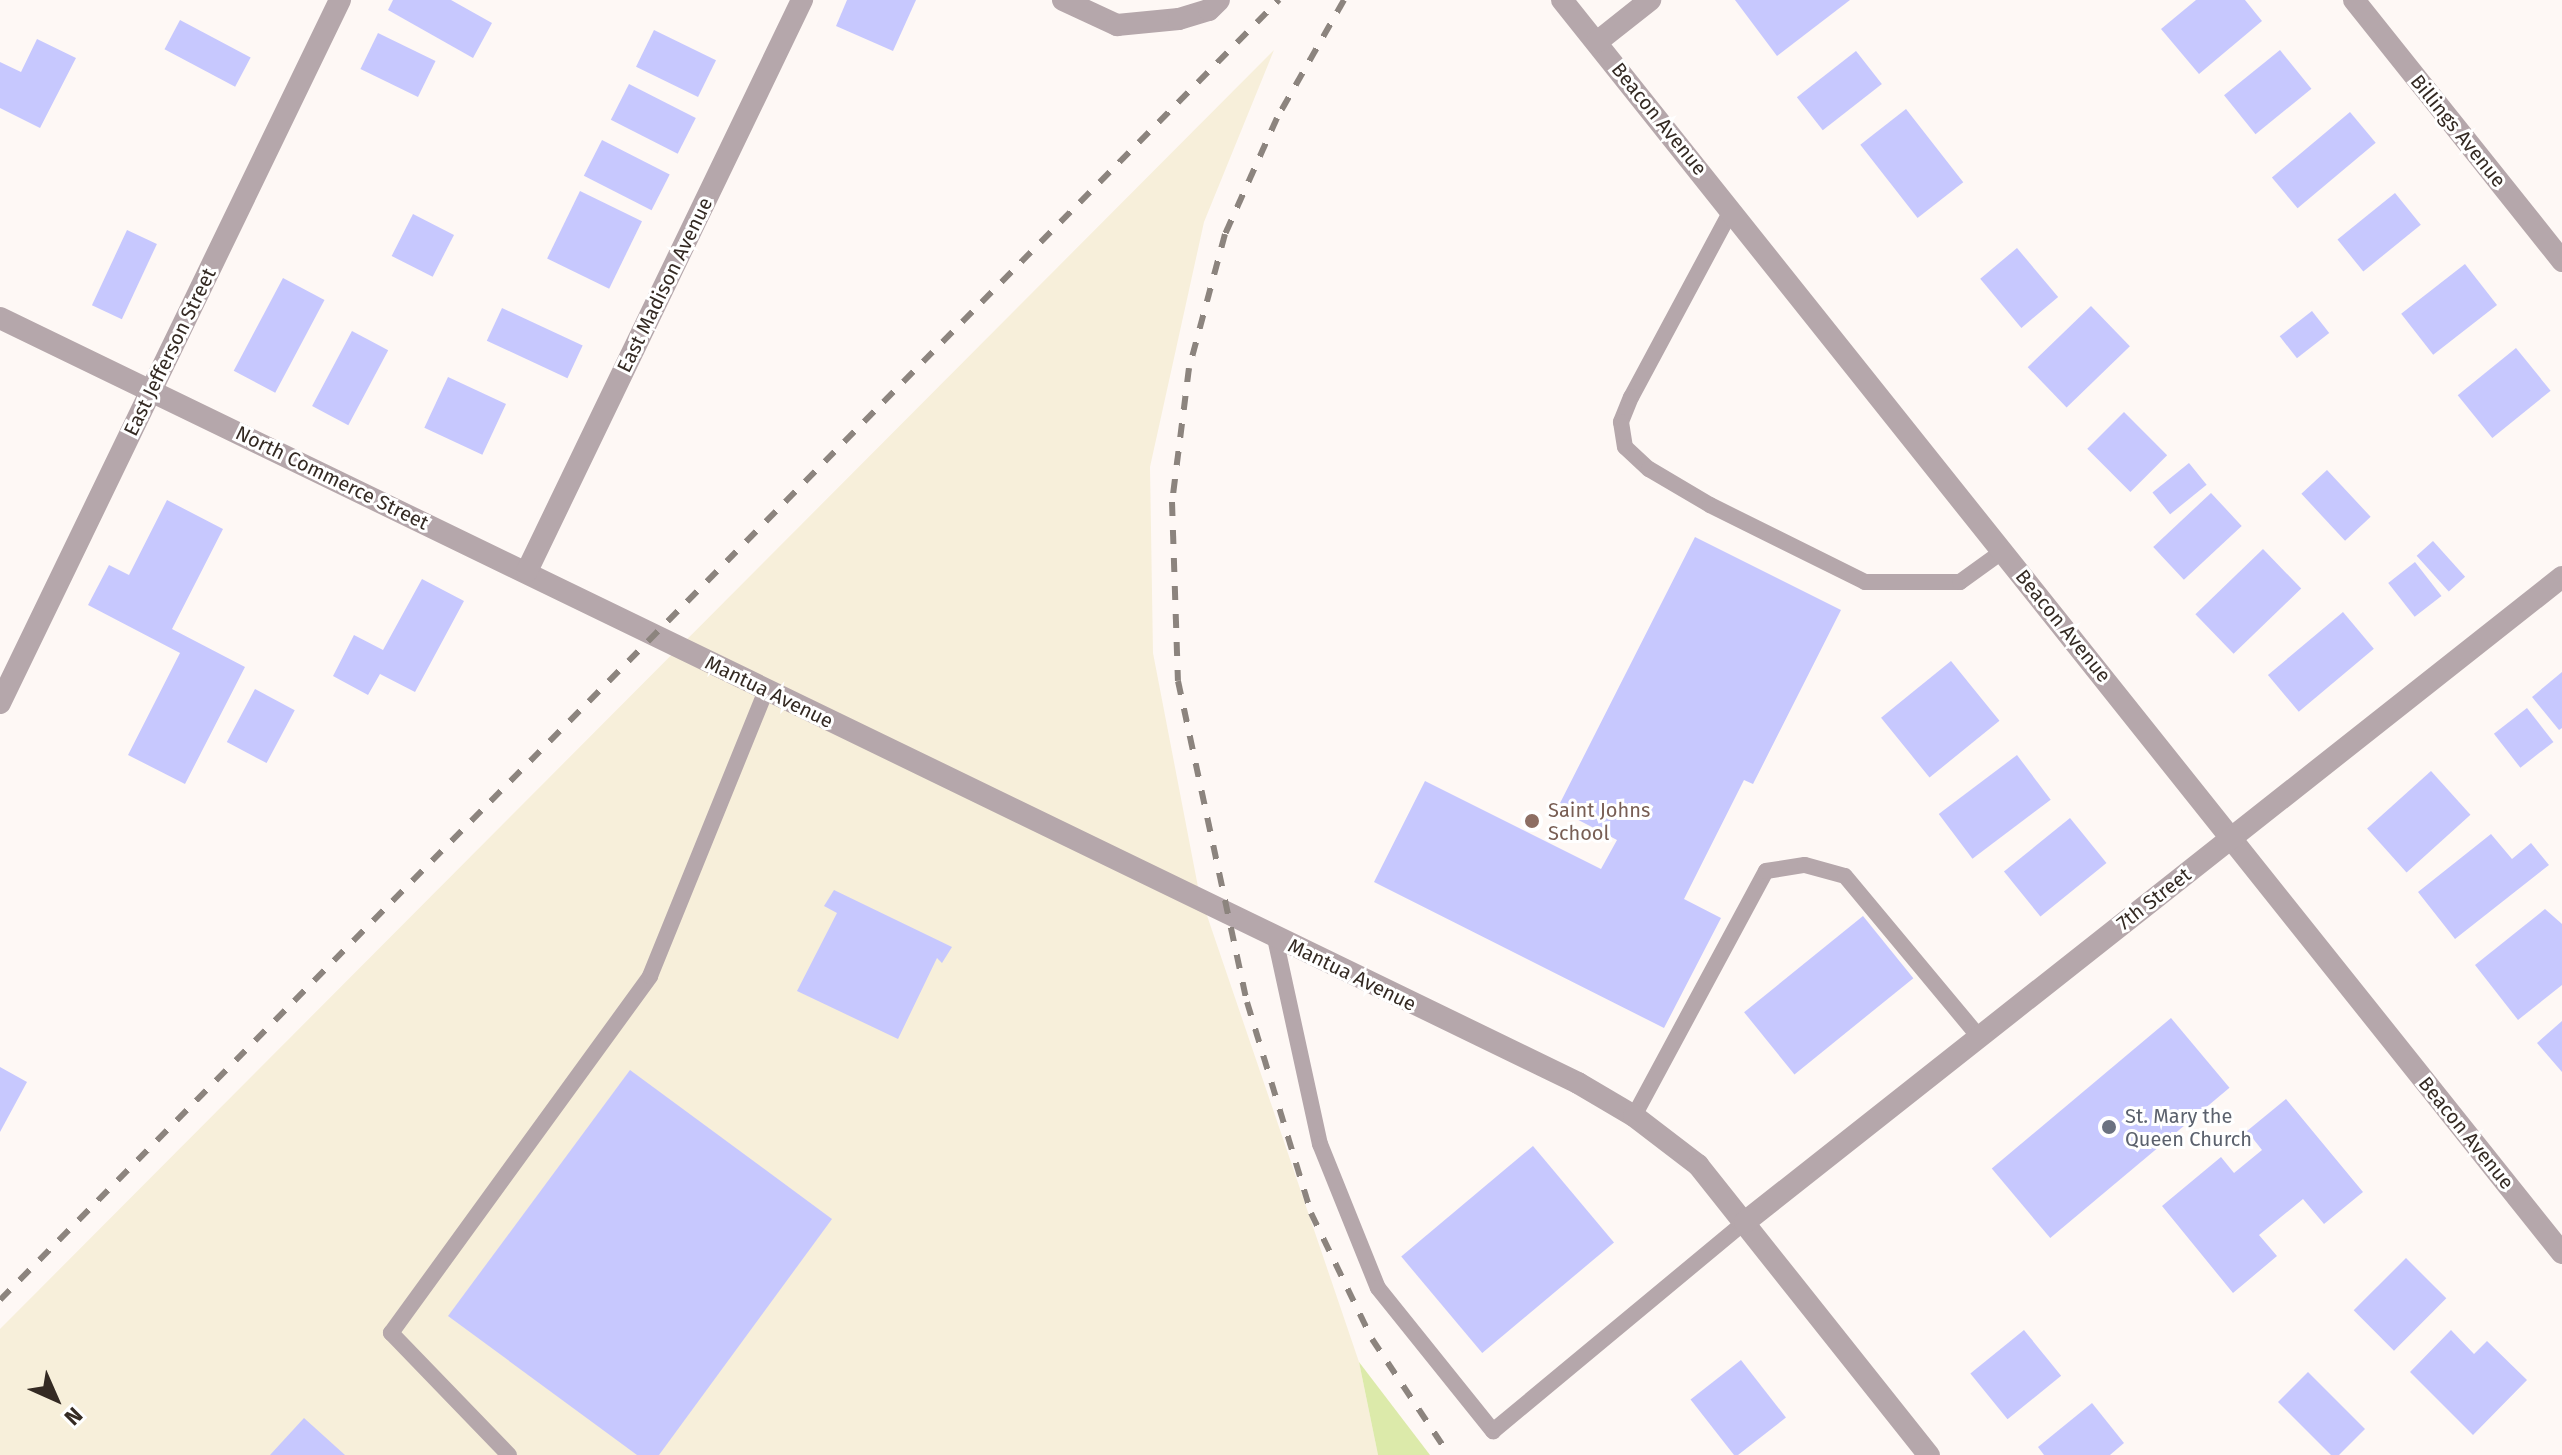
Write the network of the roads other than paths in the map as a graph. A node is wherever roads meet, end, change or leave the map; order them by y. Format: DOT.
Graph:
graph roads {
  1 [pos="340,0"];
  2 [pos="802,0"];
  3 [pos="1063,0"];
  4 [pos="1219,0"];
  5 [pos="1562,0"];
  6 [pos="1650,0"];
  7 [pos="2354,0"];
  8 [pos="1597,42"];
  9 [pos="1732,209"];
  10 [pos="2562,261"];
  11 [pos="0,318"];
  12 [pos="151,391"];
  13 [pos="2003,551"];
  14 [pos="527,571"];
  15 [pos="2562,577"];
  16 [pos="663,639"];
  17 [pos="766,690"];
  18 [pos="0,703"];
  19 [pos="2231,838"];
  20 [pos="1275,938"];
  21 [pos="1979,1037"];
  22 [pos="1634,1116"];
  23 [pos="1745,1222"];
  24 [pos="2562,1253"];
  25 [pos="509,1455"];
  26 [pos="1929,1455"];
  1 -- 12 [label="street, East Jefferson Street"];
  2 -- 14 [label="street, East Madison Avenue"];
  3 -- 4 [label="street"];
  5 -- 8 [label="street, Beacon Avenue"];
  6 -- 8 [label="street"];
  7 -- 10 [label="street, Billings Avenue"];
  8 -- 9 [label="street, Beacon Avenue"];
  9 -- 13 [label="street, Beacon Avenue"];
  9 -- 13 [label="lane"];
  11 -- 12 [label="street, North Commerce Street"];
  12 -- 14 [label="street, North Commerce Street"];
  12 -- 18 [label="street, East Jefferson Street"];
  13 -- 19 [label="street, Beacon Avenue"];
  14 -- 16 [label="street, North Commerce Street"];
  15 -- 19 [label="street, 7th Street"];
  16 -- 17 [label="street, Mantua Avenue"];
  17 -- 20 [label="street, Mantua Avenue"];
  17 -- 25 [label="lane"];
  19 -- 21 [label="street, 7th Street"];
  19 -- 24 [label="street, Beacon Avenue"];
  20 -- 22 [label="street, Mantua Avenue"];
  20 -- 23 [label="lane"];
  21 -- 22 [label="lane"];
  21 -- 23 [label="street, 7th Street"];
  22 -- 23 [label="street, Mantua Avenue"];
  23 -- 26 [label="street, Mantua Avenue"];
}
